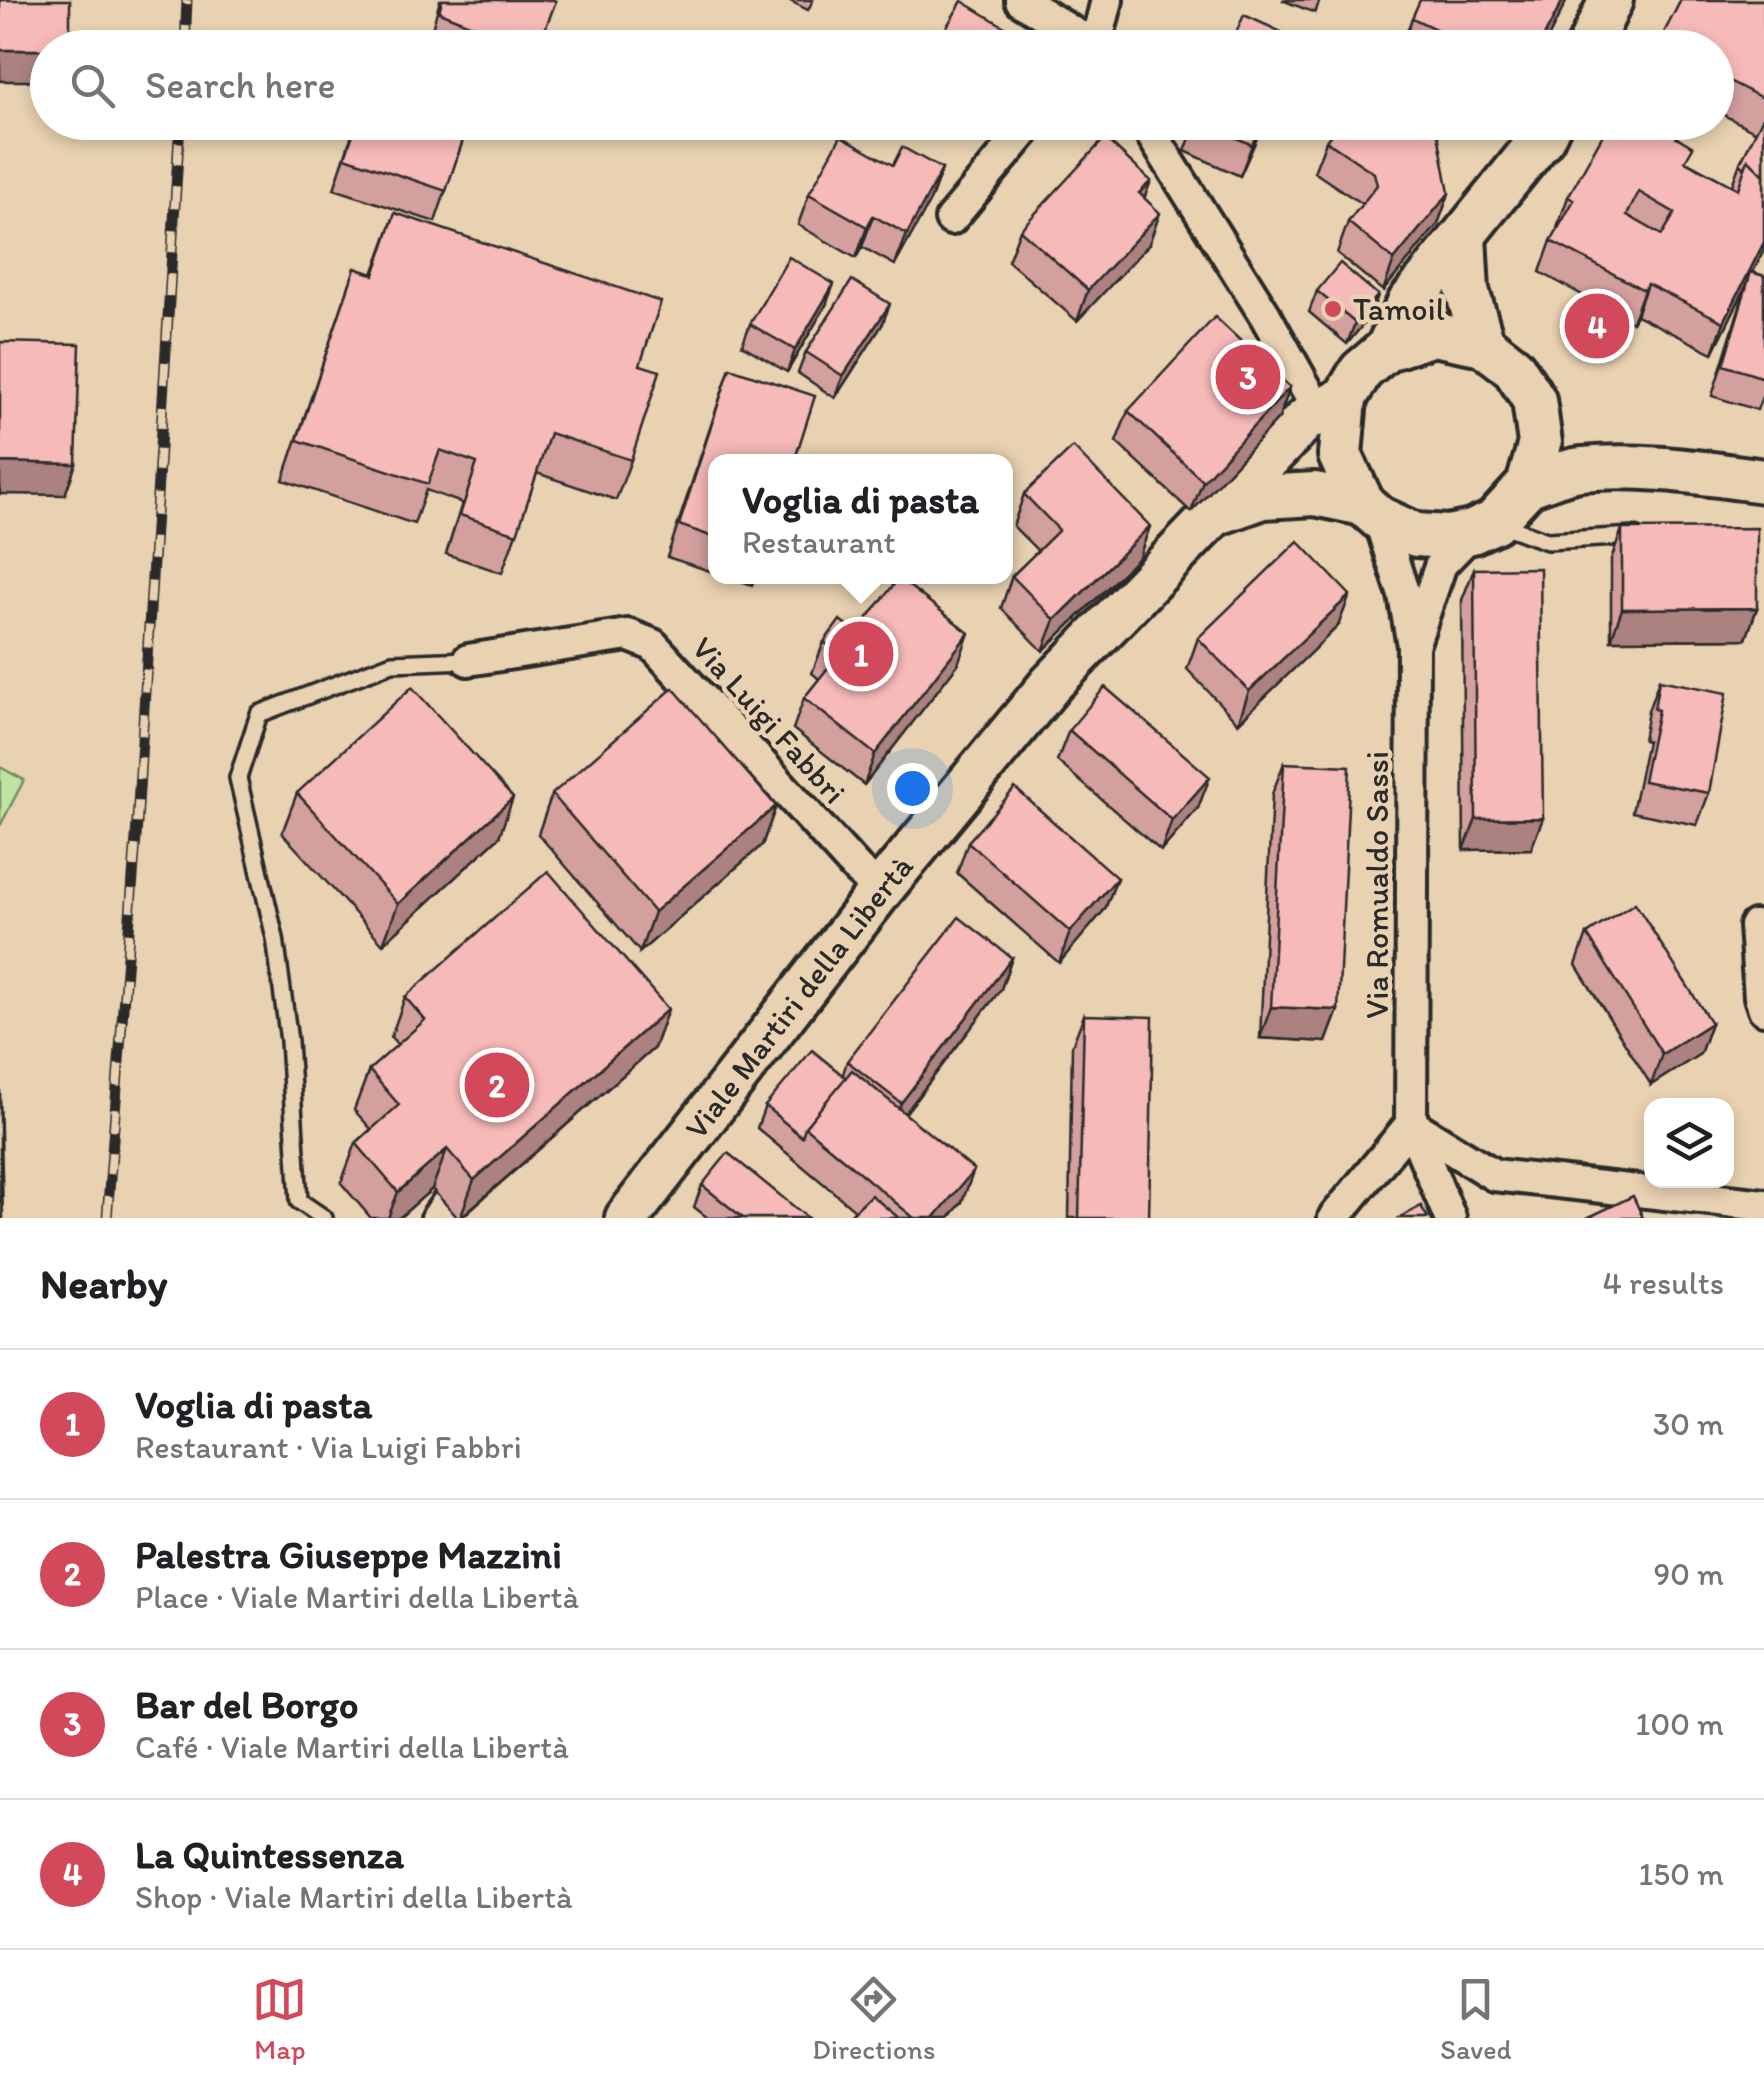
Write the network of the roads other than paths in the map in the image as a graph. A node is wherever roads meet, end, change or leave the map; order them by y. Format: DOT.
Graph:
graph roads {
  1 [pos="1020,0"];
  2 [pos="1106,0"];
  3 [pos="1611,0"];
  4 [pos="1069,30"];
  5 [pos="1100,30"];
  6 [pos="1597,30"];
  7 [pos="1017,140"];
  8 [pos="1155,140"];
  9 [pos="1541,140"];
  10 [pos="951,219"];
  11 [pos="1464,236"];
  12 [pos="1483,344"];
  13 [pos="1387,349"];
  14 [pos="1332,405"];
  15 [pos="1764,481"];
  16 [pos="1528,485"];
  17 [pos="1371,511"];
  18 [pos="1216,514"];
  19 [pos="1483,527"];
  20 [pos="1657,535"];
  21 [pos="1413,646"];
  22 [pos="468,660"];
  23 [pos="881,890"];
  24 [pos="1755,926"];
  25 [pos="1764,1010"];
  26 [pos="1411,1124"];
  27 [pos="300,1200"];
  28 [pos="1764,1204"];
  29 [pos="295,1218"];
  30 [pos="324,1218"];
  31 [pos="627,1218"];
  32 [pos="1334,1218"];
  33 [pos="1450,1218"];
  1 -- 4 [label="street"];
  2 -- 5 [label="street"];
  3 -- 6 [label="main road"];
  7 -- 10 [label="street"];
  8 -- 14 [label="street"];
  9 -- 11 [label="main road, Viale Martiri della Libertà"];
  11 -- 12 [label="main road"];
  11 -- 13 [label="main road, Viale Martiri della Libertà"];
  12 -- 13 [label="main road, Viale Martiri della Libertà"];
  12 -- 16 [label="main road, Viale Martiri della Libertà"];
  13 -- 14 [label="main road, Viale Martiri della Libertà"];
  14 -- 17 [label="main road"];
  14 -- 18 [label="main road, Viale Martiri della Libertà"];
  15 -- 16 [label="main road, Viale Martiri della Libertà"];
  16 -- 19 [label="main road, Viale Martiri della Libertà"];
  17 -- 18 [label="main road, Viale Martiri della Libertà"];
  17 -- 19 [label="main road, Viale Martiri della Libertà"];
  17 -- 21 [label="street, Via Romualdo Sassi"];
  18 -- 23 [label="main road, Viale Martiri della Libertà"];
  19 -- 20 [label="lane"];
  19 -- 21 [label="street, Via Romualdo Sassi"];
  21 -- 26 [label="street, Via Romualdo Sassi"];
  22 -- 23 [label="street, Via Luigi Fabbri"];
  22 -- 27 [label="lane"];
  23 -- 31 [label="main road, Viale Martiri della Libertà"];
  24 -- 25 [label="street"];
  26 -- 28 [label="street"];
  26 -- 32 [label="street"];
  26 -- 33 [label="street, Via Romualdo Sassi"];
  27 -- 29 [label="lane"];
  27 -- 30 [label="lane"];
}
